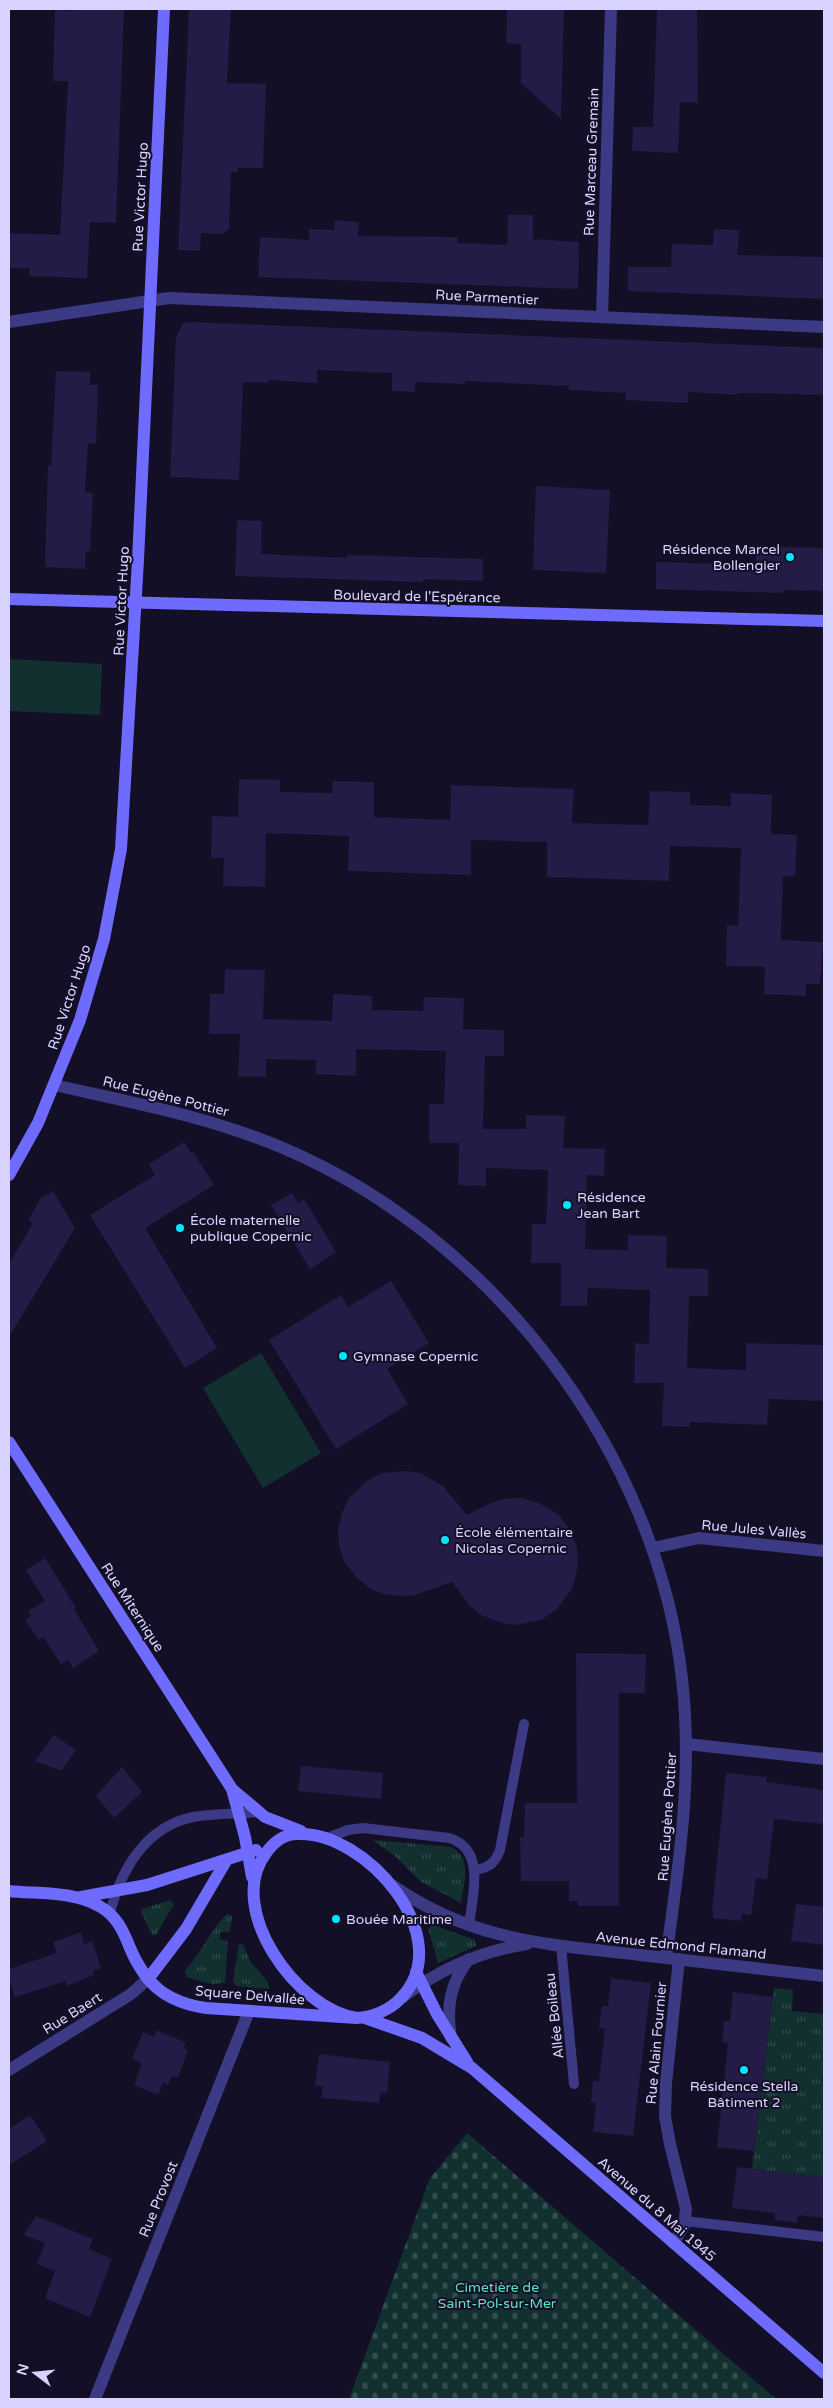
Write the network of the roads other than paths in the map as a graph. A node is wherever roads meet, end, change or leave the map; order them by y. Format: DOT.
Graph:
graph roads {
  1 [pos="164,9"];
  2 [pos="610,9"];
  3 [pos="150,302"];
  4 [pos="602,317"];
  5 [pos="9,322"];
  6 [pos="824,327"];
  7 [pos="9,599"];
  8 [pos="136,603"];
  9 [pos="824,621"];
  10 [pos="54,1085"];
  11 [pos="9,1175"];
  12 [pos="9,1442"];
  13 [pos="653,1548"];
  14 [pos="824,1551"];
  15 [pos="524,1724"];
  16 [pos="687,1744"];
  17 [pos="824,1760"];
  18 [pos="232,1789"];
  19 [pos="258,1812"];
  20 [pos="240,1814"];
  21 [pos="308,1834"];
  22 [pos="327,1838"];
  23 [pos="275,1842"];
  24 [pos="249,1853"];
  25 [pos="226,1861"];
  26 [pos="475,1870"];
  27 [pos="390,1884"];
  28 [pos="253,1885"];
  29 [pos="9,1891"];
  30 [pos="116,1892"];
  31 [pos="78,1898"];
  32 [pos="110,1913"];
  33 [pos="469,1926"];
  34 [pos="534,1943"];
  35 [pos="561,1946"];
  36 [pos="469,1958"];
  37 [pos="672,1959"];
  38 [pos="824,1976"];
  39 [pos="418,1977"];
  40 [pos="148,1979"];
  41 [pos="248,2010"];
  42 [pos="360,2018"];
  43 [pos="451,2038"];
  44 [pos="472,2068"];
  45 [pos="9,2070"];
  46 [pos="574,2084"];
  47 [pos="686,2220"];
  48 [pos="824,2237"];
  49 [pos="673,2243"];
  50 [pos="824,2373"];
  51 [pos="95,2399"];
  1 -- 3 [label="street, Rue Victor Hugo"];
  2 -- 4 [label="street, Rue Marceau Gremain"];
  3 -- 4 [label="street, Rue Parmentier"];
  3 -- 5 [label="street, Rue Parmentier"];
  3 -- 8 [label="street, Rue Victor Hugo"];
  4 -- 6 [label="street, Rue Parmentier"];
  7 -- 8 [label="street, Boulevard de l'Espérance"];
  8 -- 9 [label="street, Boulevard de l'Espérance"];
  8 -- 10 [label="street, Rue Victor Hugo"];
  10 -- 11 [label="street, Rue Victor Hugo"];
  10 -- 13 [label="street, Rue Eugène Pottier"];
  12 -- 18 [label="street, Rue Miternique"];
  13 -- 14 [label="street, Rue Jules Vallès"];
  13 -- 16 [label="street, Rue Eugène Pottier"];
  15 -- 26 [label="lane"];
  16 -- 17 [label="street"];
  16 -- 37 [label="street, Rue Eugène Pottier"];
  18 -- 19 [label="street"];
  18 -- 20 [label="street, Square Delvallée"];
  19 -- 20 [label="lane"];
  19 -- 21 [label="street"];
  20 -- 24 [label="street, Square Delvallée"];
  20 -- 30 [label="lane"];
  21 -- 22 [label="street"];
  21 -- 23 [label="street"];
  22 -- 26 [label="lane"];
  22 -- 27 [label="street"];
  23 -- 24 [label="street"];
  23 -- 28 [label="street, Square Delvallée"];
  24 -- 25 [label="street"];
  24 -- 28 [label="street, Square Delvallée"];
  25 -- 30 [label="street"];
  25 -- 40 [label="street"];
  26 -- 33 [label="lane"];
  27 -- 33 [label="street"];
  27 -- 39 [label="street"];
  28 -- 42 [label="street, Square Delvallée"];
  29 -- 31 [label="street"];
  30 -- 31 [label="street"];
  30 -- 32 [label="lane"];
  31 -- 32 [label="street, Square Delvallée"];
  32 -- 40 [label="street, Square Delvallée"];
  33 -- 34 [label="street"];
  34 -- 35 [label="street, Avenue Edmond Flamand"];
  34 -- 36 [label="street, Square Delvallée"];
  35 -- 37 [label="street, Avenue Edmond Flamand"];
  35 -- 46 [label="lane, Allée Boileau"];
  36 -- 39 [label="street, Square Delvallée"];
  36 -- 43 [label="street"];
  37 -- 38 [label="street, Avenue Edmond Flamand"];
  37 -- 47 [label="street, Rue Alain Fournier"];
  39 -- 42 [label="street, Square Delvallée"];
  39 -- 43 [label="street"];
  40 -- 41 [label="street, Square Delvallée"];
  40 -- 45 [label="street, Rue Baert"];
  41 -- 42 [label="street, Square Delvallée"];
  41 -- 51 [label="street, Rue Provost"];
  42 -- 44 [label="street, Square Delvallée"];
  43 -- 44 [label="street"];
  44 -- 49 [label="street, Avenue du 8 Mai 1945"];
  47 -- 48 [label="lane"];
  47 -- 49 [label="street"];
  49 -- 50 [label="street, Avenue du 8 Mai 1945"];
}
